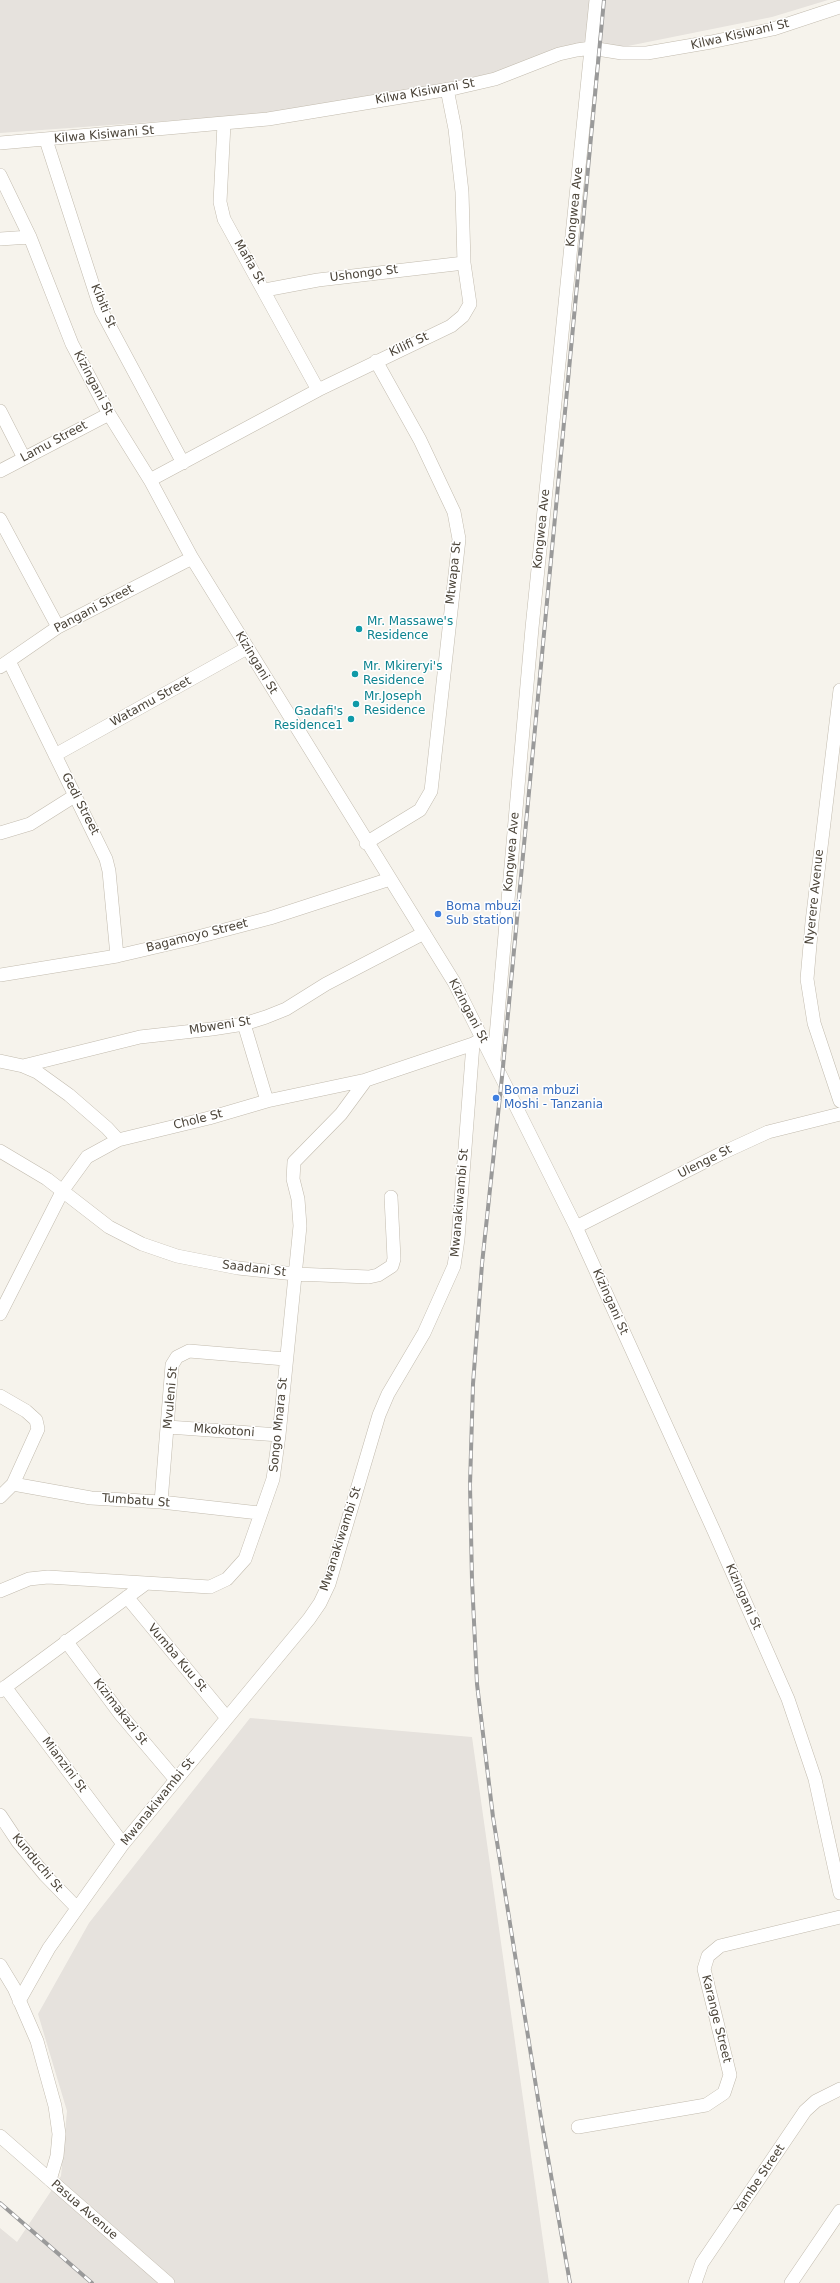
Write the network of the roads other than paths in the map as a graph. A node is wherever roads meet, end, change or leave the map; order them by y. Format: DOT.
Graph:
graph roads {
  1 [pos="596,0"];
  2 [pos="840,7"];
  3 [pos="591,48"];
  4 [pos="447,89"];
  5 [pos="224,124"];
  6 [pos="46,140"];
  7 [pos="0,143"];
  8 [pos="0,175"];
  9 [pos="30,237"];
  10 [pos="0,239"];
  11 [pos="464,263"];
  12 [pos="265,290"];
  13 [pos="376,361"];
  14 [pos="318,390"];
  15 [pos="0,411"];
  16 [pos="109,414"];
  17 [pos="24,458"];
  18 [pos="183,463"];
  19 [pos="0,471"];
  20 [pos="150,480"];
  21 [pos="0,519"];
  22 [pos="192,558"];
  23 [pos="58,627"];
  24 [pos="247,648"];
  25 [pos="3,665"];
  26 [pos="840,690"];
  27 [pos="55,755"];
  28 [pos="76,795"];
  29 [pos="0,833"];
  30 [pos="366,843"];
  31 [pos="390,879"];
  32 [pos="424,933"];
  33 [pos="117,956"];
  34 [pos="0,975"];
  35 [pos="244,1024"];
  36 [pos="478,1041"];
  37 [pos="494,1059"];
  38 [pos="0,1061"];
  39 [pos="23,1066"];
  40 [pos="366,1080"];
  41 [pos="267,1101"];
  42 [pos="840,1101"];
  43 [pos="840,1114"];
  44 [pos="118,1140"];
  45 [pos="0,1151"];
  46 [pos="63,1190"];
  47 [pos="392,1197"];
  48 [pos="576,1227"];
  49 [pos="295,1274"];
  50 [pos="0,1314"];
  51 [pos="286,1359"];
  52 [pos="0,1396"];
  53 [pos="168,1427"];
  54 [pos="279,1435"];
  55 [pos="13,1484"];
  56 [pos="0,1497"];
  57 [pos="161,1502"];
  58 [pos="259,1514"];
  59 [pos="145,1584"];
  60 [pos="0,1591"];
  61 [pos="127,1597"];
  62 [pos="66,1641"];
  63 [pos="3,1689"];
  64 [pos="227,1718"];
  65 [pos="176,1780"];
  66 [pos="0,1816"];
  67 [pos="124,1844"];
  68 [pos="840,1893"];
  69 [pos="77,1908"];
  70 [pos="840,1917"];
  71 [pos="0,1965"];
  72 [pos="19,2001"];
  73 [pos="838,2092"];
  74 [pos="578,2127"];
  75 [pos="0,2136"];
  76 [pos="50,2180"];
  77 [pos="840,2211"];
  78 [pos="168,2283"];
  79 [pos="695,2283"];
  80 [pos="791,2283"];
  1 -- 3 [label="street, Kongwea Ave"];
  2 -- 3 [label="street, Kilwa Kisiwani St"];
  3 -- 4 [label="street, Kilwa Kisiwani St"];
  3 -- 37 [label="street, Kongwea Ave"];
  4 -- 5 [label="street, Kilwa Kisiwani St"];
  4 -- 11 [label="street, Kilifi St"];
  5 -- 6 [label="street, Kilwa Kisiwani St"];
  5 -- 12 [label="street, Mafia St"];
  6 -- 7 [label="street, Kilwa Kisiwani St"];
  6 -- 18 [label="street, Kibiti St"];
  8 -- 9 [label="street, Kizingani St"];
  9 -- 10 [label="street"];
  9 -- 16 [label="street, Kizingani St"];
  11 -- 12 [label="street, Ushongo St"];
  11 -- 13 [label="street, Kilifi St"];
  12 -- 14 [label="street, Mafia St"];
  13 -- 14 [label="street, Kilifi St"];
  13 -- 30 [label="street, Mtwapa St"];
  14 -- 18 [label="street, Kilifi St"];
  15 -- 17 [label="street"];
  16 -- 17 [label="street, Lamu Street"];
  16 -- 20 [label="street, Kizingani St"];
  17 -- 19 [label="street, Lamu Street"];
  18 -- 20 [label="street, Kilifi St"];
  20 -- 22 [label="street, Kizingani St"];
  21 -- 23 [label="street"];
  22 -- 23 [label="street, Pangani Street"];
  22 -- 24 [label="street, Kizingani St"];
  23 -- 25 [label="street, Pangani Street"];
  24 -- 27 [label="street, Watamu Street"];
  24 -- 30 [label="street, Kizingani St"];
  25 -- 27 [label="street, Gedi Street"];
  26 -- 42 [label="street, Nyerere Avenue"];
  27 -- 28 [label="street, Gedi Street"];
  28 -- 29 [label="street"];
  28 -- 33 [label="street, Gedi Street"];
  30 -- 31 [label="street, Kizingani St"];
  31 -- 32 [label="street, Kizingani St"];
  31 -- 33 [label="street, Bagamoyo Street"];
  32 -- 35 [label="street, Mbweni St"];
  32 -- 36 [label="street, Kizingani St"];
  33 -- 34 [label="street, Bagamoyo Street"];
  35 -- 39 [label="street, Mbweni St"];
  35 -- 41 [label="street"];
  36 -- 37 [label="street, Kizingani St"];
  36 -- 40 [label="street, Chole St"];
  36 -- 64 [label="street, Mwanakiwambi St"];
  37 -- 48 [label="street, Kizingani St"];
  38 -- 39 [label="street, Mbweni St"];
  39 -- 44 [label="street"];
  40 -- 41 [label="street, Chole St"];
  40 -- 49 [label="street, Songo Mnara St"];
  41 -- 44 [label="street, Chole St"];
  43 -- 48 [label="street, Ulenge St"];
  44 -- 46 [label="street, Chole St"];
  45 -- 46 [label="street, Saadani St"];
  46 -- 49 [label="street, Saadani St"];
  46 -- 50 [label="street, Chole St"];
  47 -- 49 [label="street, Saadani St"];
  48 -- 68 [label="street, Kizingani St"];
  49 -- 51 [label="street, Songo Mnara St"];
  51 -- 53 [label="street, Mvuleni St"];
  51 -- 54 [label="street, Songo Mnara St"];
  52 -- 55 [label="street"];
  53 -- 54 [label="street, Mkokotoni"];
  53 -- 57 [label="street, Mvuleni St"];
  54 -- 58 [label="street, Songo Mnara St"];
  55 -- 56 [label="street"];
  55 -- 57 [label="street, Tumbatu St"];
  57 -- 58 [label="street, Tumbatu St"];
  58 -- 59 [label="street, Songo Mnara St"];
  59 -- 60 [label="street, Songo Mnara St"];
  59 -- 61 [label="street"];
  61 -- 62 [label="street"];
  61 -- 64 [label="street, Vumba Kuu St"];
  62 -- 63 [label="street"];
  62 -- 65 [label="street, Kizimakazi St"];
  63 -- 67 [label="street, Mianzini St"];
  64 -- 65 [label="street, Mwanakiwambi St"];
  65 -- 67 [label="street, Mwanakiwambi St"];
  66 -- 69 [label="street, Kunduchi St"];
  67 -- 69 [label="street, Mwanakiwambi St"];
  69 -- 72 [label="street, Mwanakiwambi St"];
  70 -- 74 [label="street, Karange Street"];
  71 -- 72 [label="street"];
  72 -- 76 [label="street"];
  73 -- 79 [label="street, Yambe Street"];
  75 -- 76 [label="street, Pasua Avenue"];
  76 -- 78 [label="street, Pasua Avenue"];
  77 -- 80 [label="street"];
}
